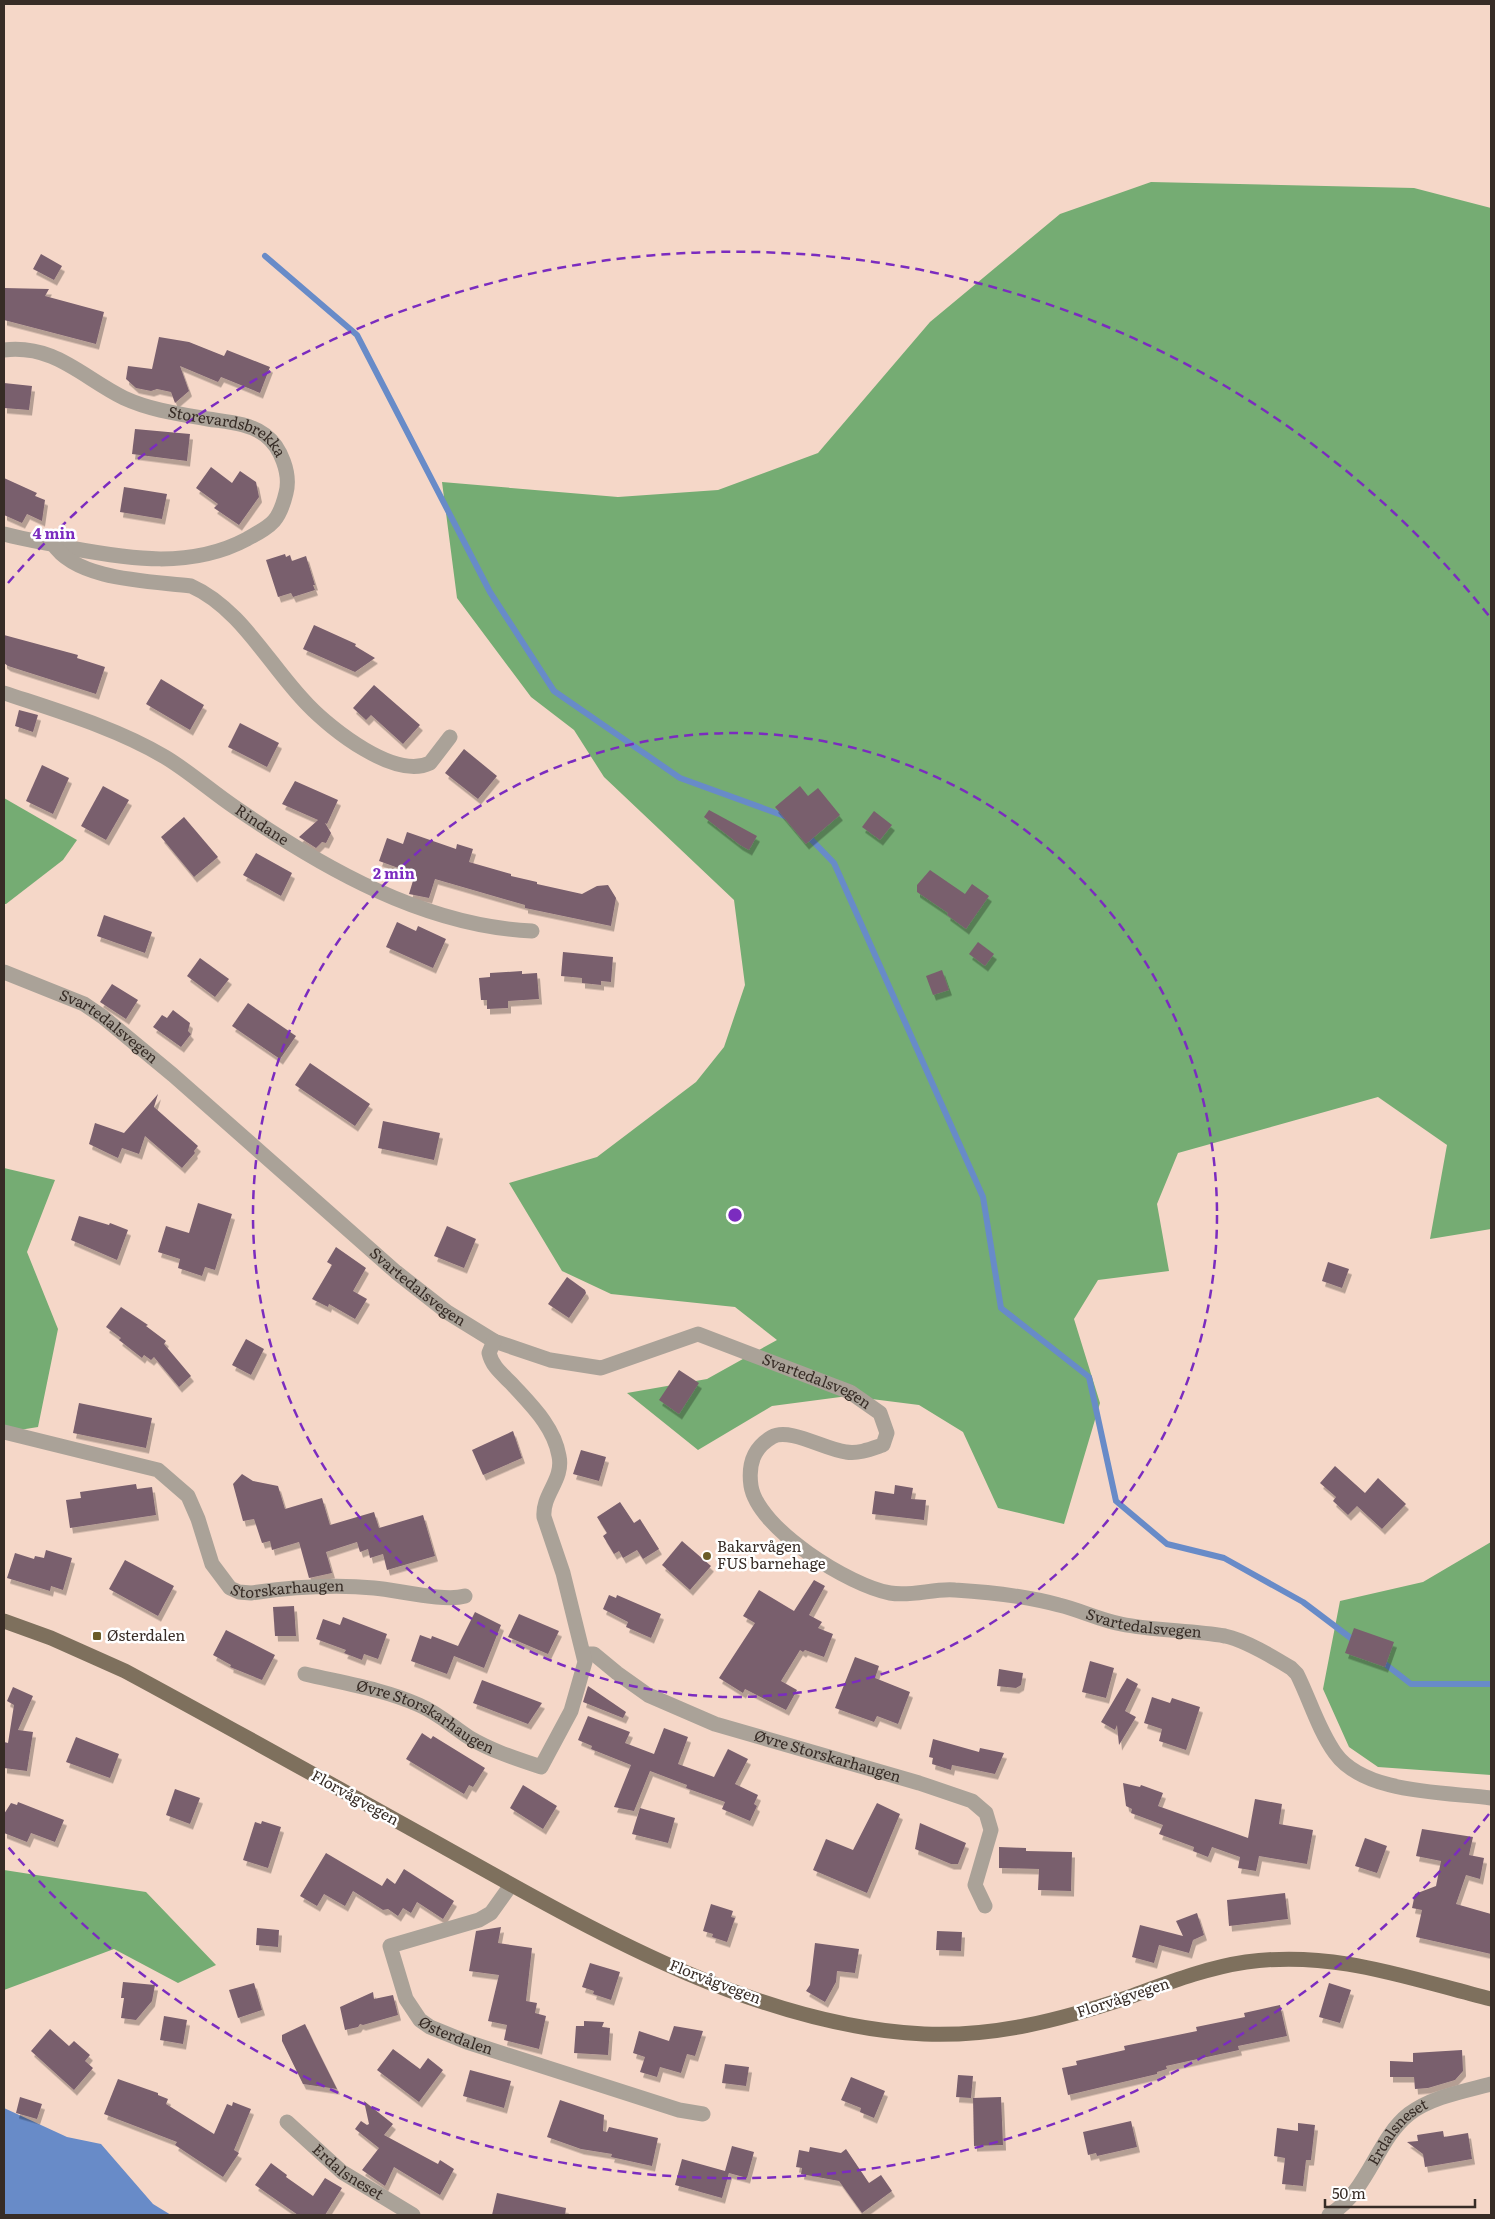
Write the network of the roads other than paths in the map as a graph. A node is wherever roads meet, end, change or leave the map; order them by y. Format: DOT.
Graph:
graph roads {
  1 [pos="4,350"];
  2 [pos="4,534"];
  3 [pos="53,544"];
  4 [pos="4,694"];
  5 [pos="450,738"];
  6 [pos="532,931"];
  7 [pos="4,972"];
  8 [pos="494,1341"];
  9 [pos="4,1432"];
  10 [pos="464,1596"];
  11 [pos="4,1621"];
  12 [pos="584,1654"];
  13 [pos="304,1674"];
  14 [pos="1491,1798"];
  15 [pos="511,1885"];
  16 [pos="985,1906"];
  17 [pos="1491,1999"];
  18 [pos="1491,2084"];
  19 [pos="703,2114"];
  20 [pos="288,2122"];
  21 [pos="413,2215"];
  22 [pos="1329,2215"];
  1 -- 3 [label="street, Storevardsbrekka"];
  2 -- 3 [label="street, Storevardsbrekka"];
  3 -- 5 [label="street"];
  4 -- 6 [label="street, Rindane"];
  7 -- 8 [label="street, Svartedalsvegen"];
  8 -- 12 [label="street, Øvre Storskarhaugen"];
  8 -- 14 [label="street, Svartedalsvegen"];
  9 -- 10 [label="street, Storskarhaugen"];
  11 -- 15 [label="main road, Florvågvegen"];
  12 -- 13 [label="street, Øvre Storskarhaugen"];
  12 -- 16 [label="street, Øvre Storskarhaugen"];
  15 -- 17 [label="main road, Florvågvegen"];
  15 -- 19 [label="street, Østerdalen"];
  18 -- 22 [label="street, Erdalsneset"];
  20 -- 21 [label="street, Erdalsneset"];
}
